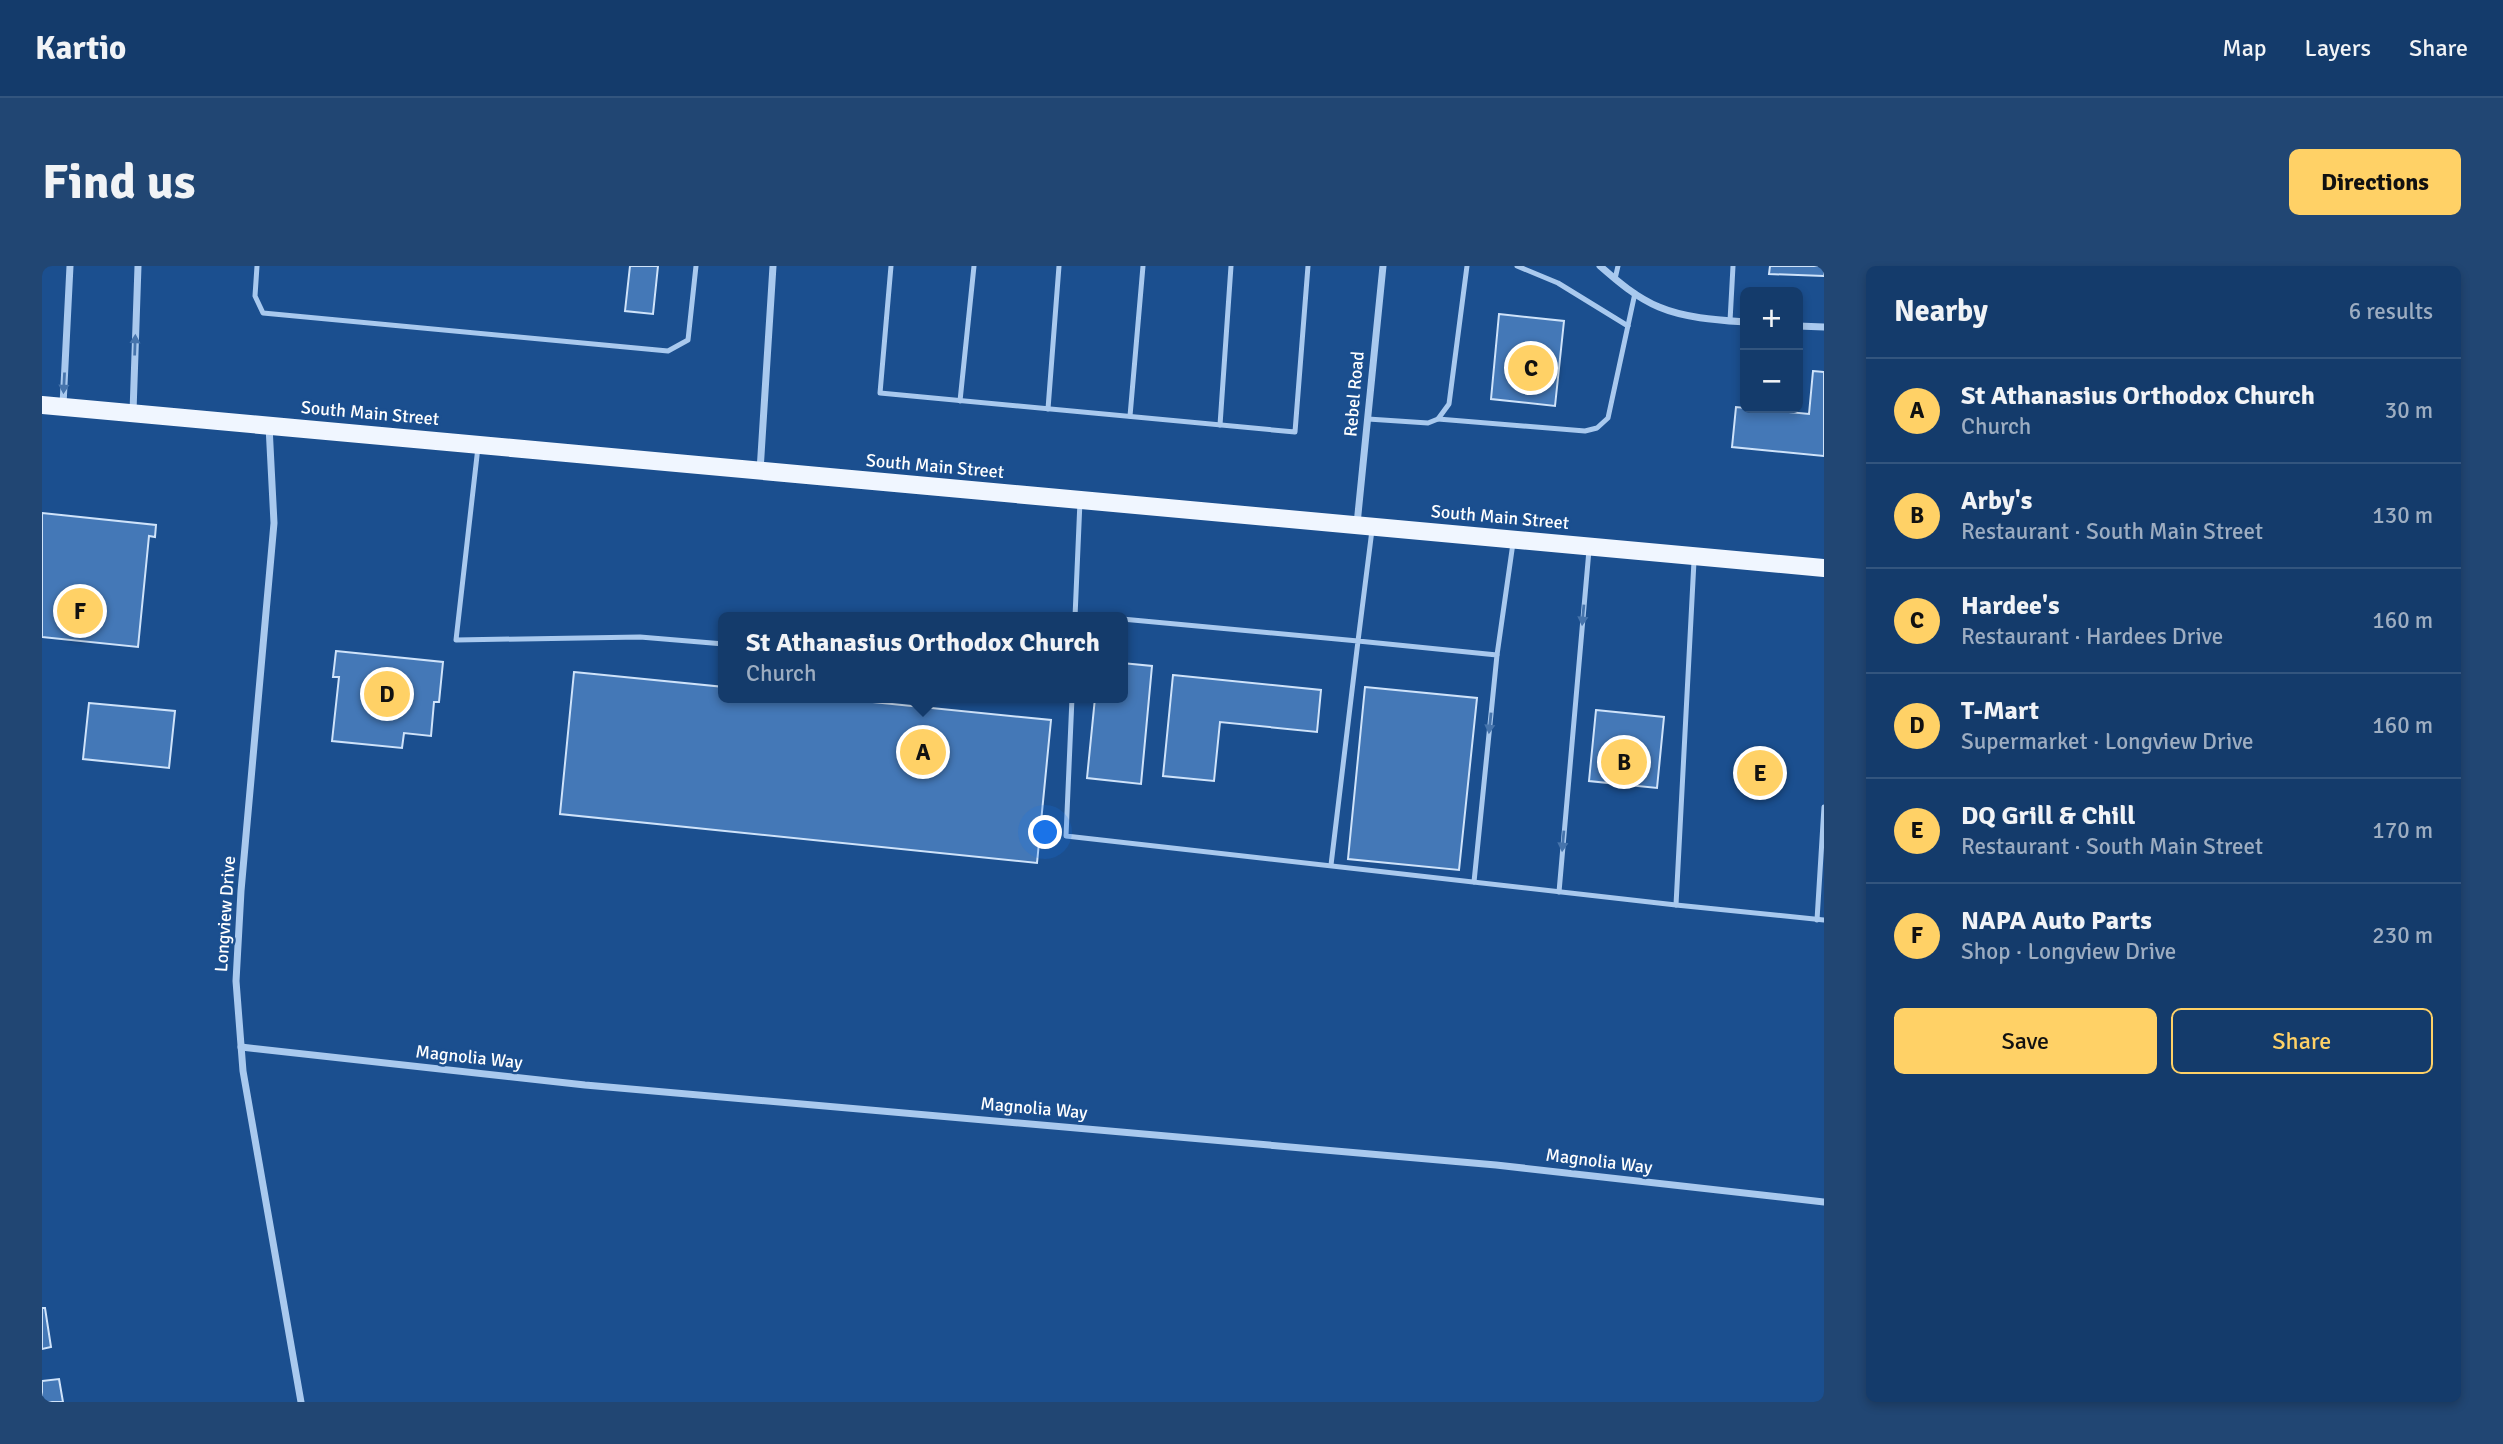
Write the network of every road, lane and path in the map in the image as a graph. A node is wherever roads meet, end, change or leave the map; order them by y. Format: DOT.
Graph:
graph roads {
  1 [pos="70,266"];
  2 [pos="138,266"];
  3 [pos="257,266"];
  4 [pos="696,266"];
  5 [pos="774,266"];
  6 [pos="891,266"];
  7 [pos="974,266"];
  8 [pos="1059,266"];
  9 [pos="1143,266"];
  10 [pos="1231,266"];
  11 [pos="1308,266"];
  12 [pos="1382,266"];
  13 [pos="1467,266"];
  14 [pos="1517,266"];
  15 [pos="1600,266"];
  16 [pos="1618,266"];
  17 [pos="1733,266"];
  18 [pos="1615,279"];
  19 [pos="1635,293"];
  20 [pos="1730,321"];
  21 [pos="1740,322"];
  22 [pos="1628,326"];
  23 [pos="1803,326"];
  24 [pos="1824,327"];
  25 [pos="960,401"];
  26 [pos="42,405"];
  27 [pos="63,407"];
  28 [pos="1048,409"];
  29 [pos="133,413"];
  30 [pos="1129,416"];
  31 [pos="1368,419"];
  32 [pos="1438,419"];
  33 [pos="269,425"];
  34 [pos="1220,425"];
  35 [pos="478,444"];
  36 [pos="760,471"];
  37 [pos="1080,500"];
  38 [pos="1365,526"];
  39 [pos="1514,540"];
  40 [pos="1589,547"];
  41 [pos="1694,556"];
  42 [pos="1824,568"];
  43 [pos="1075,612"];
  44 [pos="1128,620"];
  45 [pos="1358,641"];
  46 [pos="718,644"];
  47 [pos="1497,655"];
  48 [pos="1072,703"];
  49 [pos="1824,807"];
  50 [pos="1331,865"];
  51 [pos="1474,882"];
  52 [pos="1559,892"];
  53 [pos="1676,905"];
  54 [pos="1816,920"];
  55 [pos="1824,920"];
  56 [pos="240,1047"];
  57 [pos="1824,1202"];
  58 [pos="301,1402"];
  1 -- 27 [label="street, one-way"];
  29 -- 2 [label="street, one-way"];
  3 -- 4 [label="lane"];
  5 -- 36 [label="street"];
  6 -- 25 [label="lane"];
  7 -- 25 [label="lane"];
  8 -- 28 [label="lane"];
  9 -- 30 [label="lane"];
  10 -- 34 [label="lane"];
  11 -- 34 [label="lane"];
  12 -- 31 [label="street, Rebel Road"];
  13 -- 32 [label="lane"];
  14 -- 22 [label="lane"];
  15 -- 18 [label="street"];
  16 -- 18 [label="lane"];
  17 -- 20 [label="lane"];
  18 -- 19 [label="street"];
  19 -- 20 [label="street"];
  19 -- 22 [label="lane"];
  20 -- 21 [label="street"];
  22 -- 32 [label="lane"];
  23 -- 24 [label="street"];
  25 -- 28 [label="lane"];
  26 -- 27 [label="main road, South Main Street"];
  27 -- 29 [label="main road, South Main Street"];
  28 -- 30 [label="lane"];
  29 -- 33 [label="main road, South Main Street"];
  30 -- 34 [label="lane"];
  31 -- 32 [label="lane"];
  31 -- 38 [label="street, Rebel Road"];
  33 -- 35 [label="main road, South Main Street"];
  33 -- 56 [label="street, Longview Drive"];
  35 -- 36 [label="main road, South Main Street"];
  35 -- 46 [label="lane"];
  36 -- 37 [label="main road, South Main Street"];
  37 -- 38 [label="main road, South Main Street"];
  37 -- 43 [label="lane"];
  38 -- 39 [label="main road, South Main Street"];
  38 -- 45 [label="lane"];
  39 -- 40 [label="main road, South Main Street"];
  39 -- 47 [label="lane"];
  40 -- 41 [label="main road, South Main Street"];
  40 -- 52 [label="lane, one-way"];
  41 -- 42 [label="main road, South Main Street"];
  41 -- 53 [label="lane"];
  44 -- 45 [label="lane"];
  45 -- 47 [label="lane"];
  45 -- 50 [label="lane"];
  47 -- 51 [label="lane, one-way"];
  48 -- 50 [label="lane"];
  49 -- 54 [label="lane"];
  50 -- 51 [label="lane"];
  51 -- 52 [label="lane"];
  52 -- 53 [label="lane"];
  53 -- 54 [label="lane"];
  54 -- 55 [label="lane"];
  56 -- 57 [label="street, Magnolia Way"];
  56 -- 58 [label="street, Longview Drive"];
}
